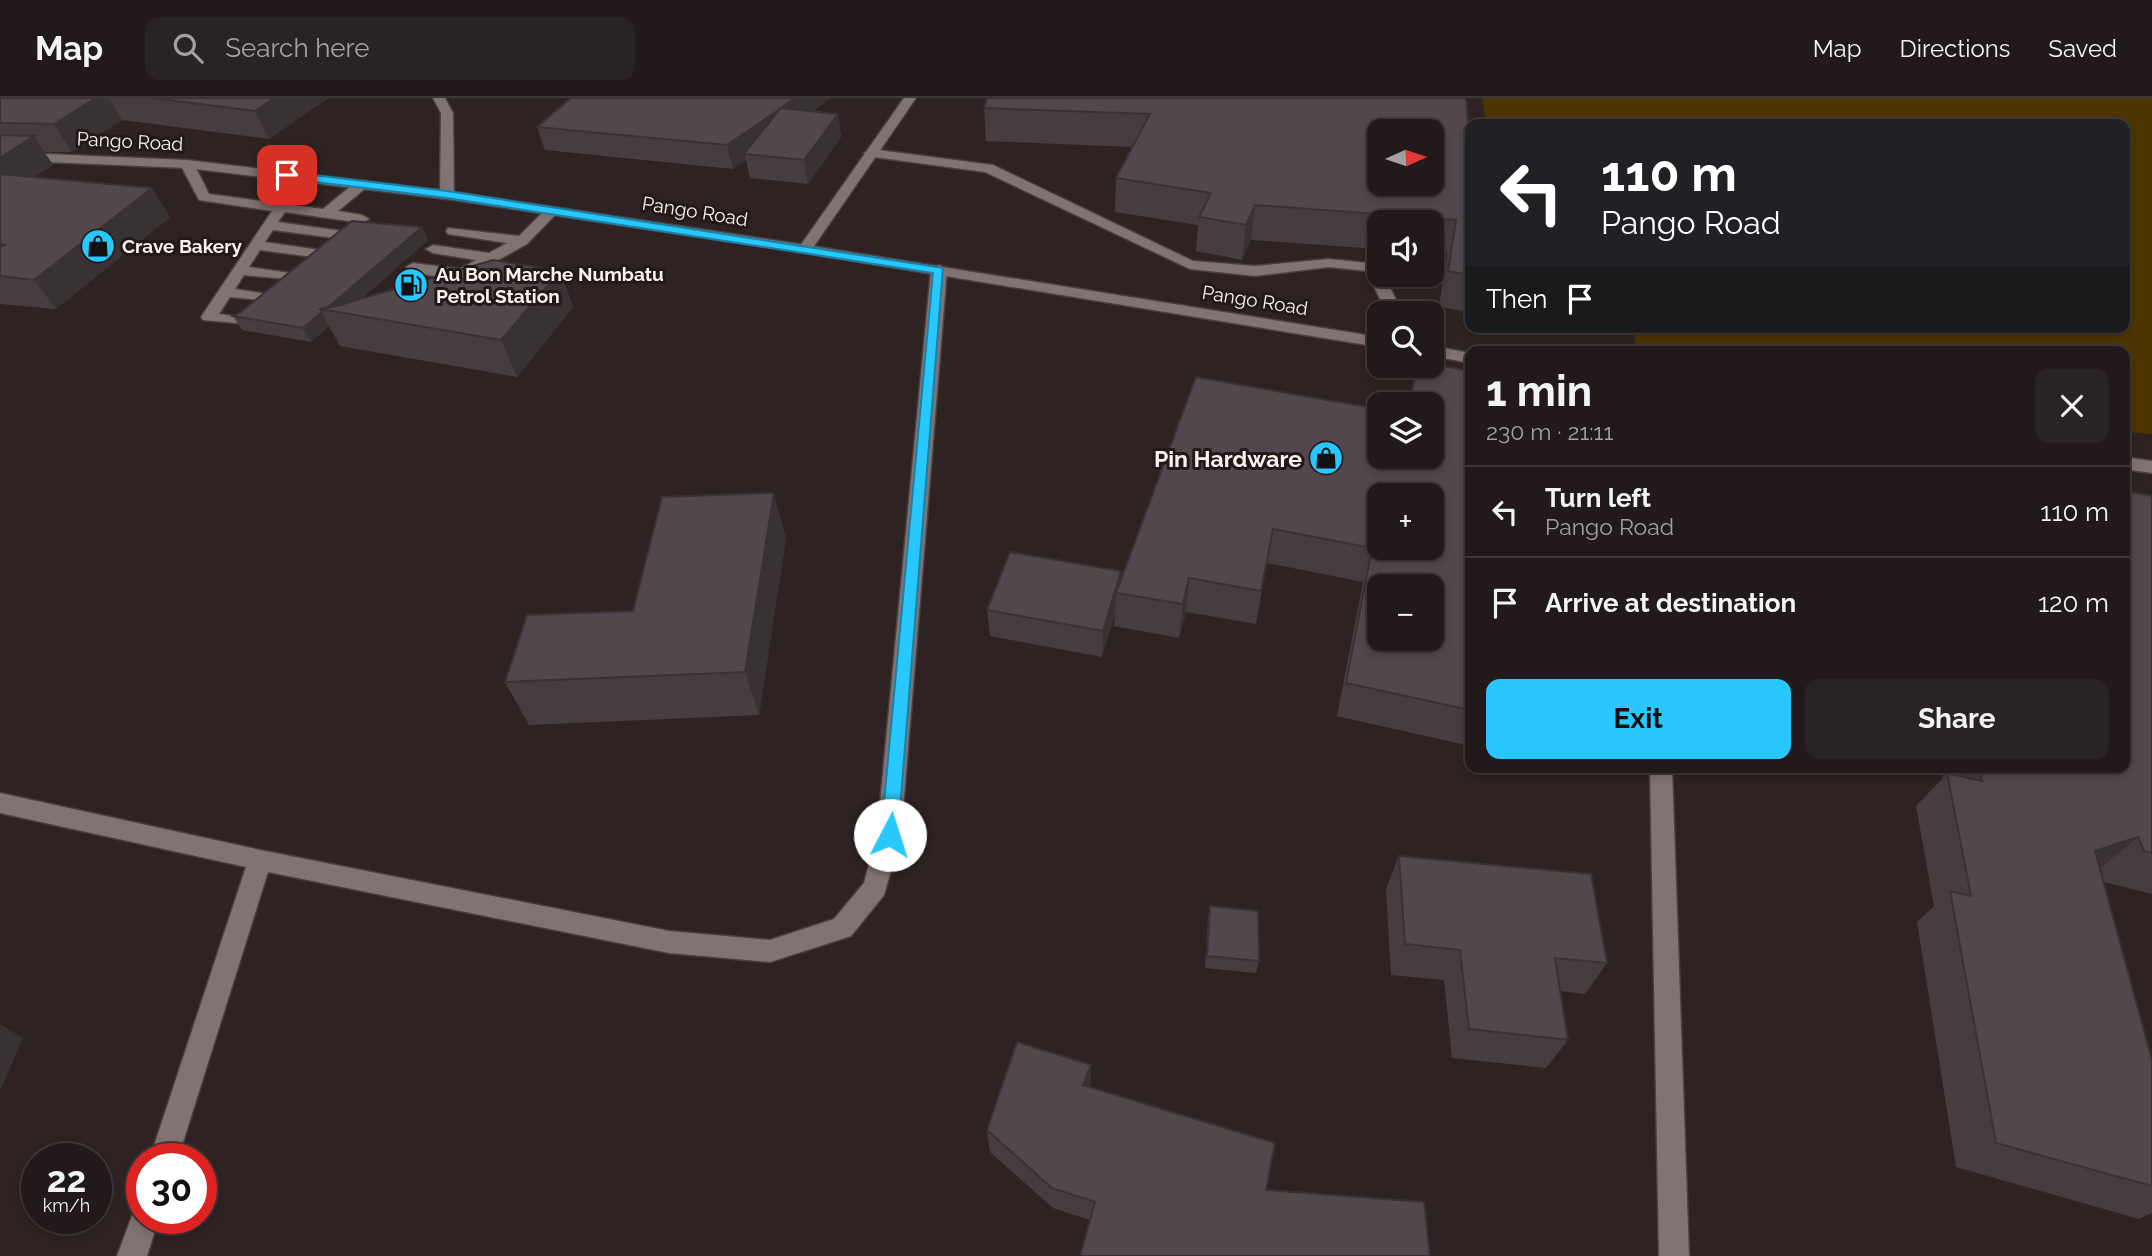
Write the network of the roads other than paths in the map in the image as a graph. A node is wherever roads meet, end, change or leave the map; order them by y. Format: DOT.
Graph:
graph roads {
  1 [pos="439,98"];
  2 [pos="910,98"];
  3 [pos="872,153"];
  4 [pos="0,156"];
  5 [pos="187,164"];
  6 [pos="362,184"];
  7 [pos="447,195"];
  8 [pos="281,207"];
  9 [pos="552,211"];
  10 [pos="326,214"];
  11 [pos="362,219"];
  12 [pos="270,225"];
  13 [pos="453,231"];
  14 [pos="342,235"];
  15 [pos="522,241"];
  16 [pos="256,245"];
  17 [pos="433,249"];
  18 [pos="805,249"];
  19 [pos="320,254"];
  20 [pos="491,258"];
  21 [pos="413,267"];
  22 [pos="240,270"];
  23 [pos="939,270"];
  24 [pos="463,274"];
  25 [pos="292,277"];
  26 [pos="444,284"];
  27 [pos="226,292"];
  28 [pos="268,298"];
  29 [pos="1389,301"];
  30 [pos="241,321"];
  31 [pos="1367,340"];
  32 [pos="1444,353"];
  33 [pos="1465,357"];
  34 [pos="2130,464"];
  35 [pos="2152,467"];
  36 [pos="1661,773"];
  37 [pos="0,803"];
  38 [pos="260,860"];
  39 [pos="169,1143"];
  40 [pos="140,1234"];
  41 [pos="132,1256"];
  42 [pos="1674,1256"];
  1 -- 7 [label="street"];
  2 -- 3 [label="street"];
  3 -- 18 [label="street"];
  3 -- 29 [label="street"];
  4 -- 5 [label="street, Pango Road"];
  5 -- 6 [label="street, Pango Road"];
  5 -- 8 [label="street"];
  6 -- 7 [label="street, Pango Road"];
  6 -- 10 [label="street"];
  7 -- 9 [label="street, Pango Road"];
  8 -- 10 [label="street"];
  8 -- 12 [label="street"];
  9 -- 15 [label="street"];
  9 -- 18 [label="street, Pango Road"];
  10 -- 11 [label="street"];
  12 -- 14 [label="street"];
  12 -- 16 [label="street"];
  13 -- 15 [label="street"];
  15 -- 20 [label="street"];
  16 -- 19 [label="street"];
  16 -- 22 [label="street"];
  17 -- 20 [label="street"];
  18 -- 23 [label="street, Pango Road"];
  20 -- 24 [label="street"];
  21 -- 24 [label="street"];
  22 -- 25 [label="street"];
  22 -- 27 [label="street"];
  23 -- 31 [label="street, Pango Road"];
  23 -- 38 [label="street"];
  24 -- 26 [label="street"];
  27 -- 28 [label="street"];
  27 -- 30 [label="street"];
  32 -- 33 [label="street"];
  34 -- 35 [label="street"];
  36 -- 42 [label="street"];
  37 -- 38 [label="street"];
  38 -- 39 [label="street"];
  40 -- 41 [label="street"];
}
